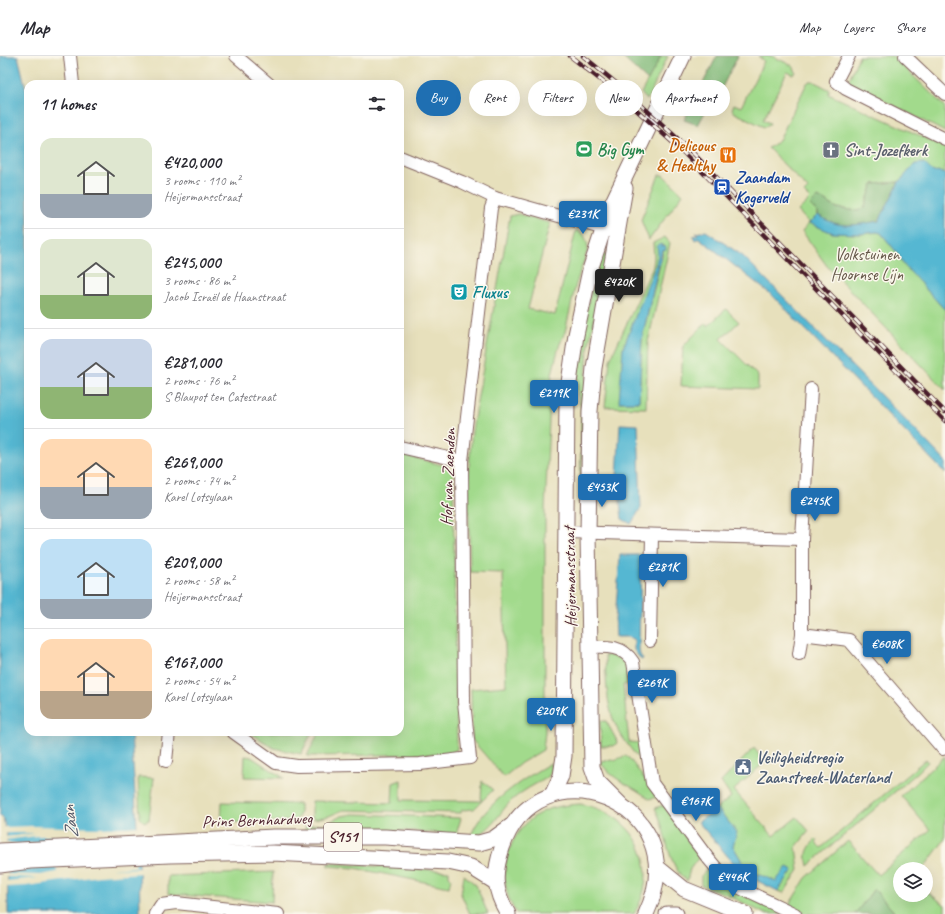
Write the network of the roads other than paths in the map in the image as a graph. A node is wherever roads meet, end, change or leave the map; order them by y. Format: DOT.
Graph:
graph roads {
  1 [pos="70,56"];
  2 [pos="236,56"];
  3 [pos="683,56"];
  4 [pos="849,56"];
  5 [pos="905,56"];
  6 [pos="73,80"];
  7 [pos="264,80"];
  8 [pos="945,94"];
  9 [pos="945,139"];
  10 [pos="404,159"];
  11 [pos="628,172"];
  12 [pos="495,198"];
  13 [pos="603,228"];
  14 [pos="618,233"];
  15 [pos="811,389"];
  16 [pos="404,448"];
  17 [pos="462,461"];
  18 [pos="566,532"];
  19 [pos="588,534"];
  20 [pos="652,535"];
  21 [pos="802,539"];
  22 [pos="802,634"];
  23 [pos="650,641"];
  24 [pos="590,647"];
  25 [pos="799,654"];
  26 [pos="169,736"];
  27 [pos="239,736"];
  28 [pos="943,750"];
  29 [pos="166,761"];
  30 [pos="552,795"];
  31 [pos="621,805"];
  32 [pos="511,826"];
  33 [pos="169,849"];
  34 [pos="0,851"];
  35 [pos="0,865"];
  36 [pos="657,867"];
  37 [pos="495,882"];
  38 [pos="158,910"];
  39 [pos="278,913"];
  40 [pos="508,914"];
  41 [pos="646,914"];
  42 [pos="667,914"];
  43 [pos="676,914"];
  44 [pos="745,914"];
  45 [pos="795,914"];
  1 -- 6 [label="street"];
  2 -- 7 [label="street"];
  3 -- 11 [label="main road, Heijermansstraat"];
  4 -- 9 [label="street"];
  5 -- 8 [label="street"];
  10 -- 12 [label="street"];
  11 -- 13 [label="main road, Heijermansstraat"];
  11 -- 14 [label="main road, Heijermansstraat"];
  12 -- 13 [label="street"];
  12 -- 17 [label="street, Hof van Zaenden"];
  13 -- 14 [label="street"];
  13 -- 18 [label="main road, Heijermansstraat"];
  14 -- 19 [label="main road, Heijermansstraat"];
  15 -- 21 [label="street"];
  16 -- 17 [label="street"];
  17 -- 27 [label="street, Hof van Zaenden"];
  18 -- 19 [label="street"];
  18 -- 30 [label="main road, Heijermansstraat"];
  19 -- 20 [label="street"];
  19 -- 24 [label="main road, Heijermansstraat"];
  20 -- 21 [label="street"];
  20 -- 23 [label="street"];
  21 -- 22 [label="street"];
  22 -- 25 [label="street"];
  22 -- 28 [label="street"];
  24 -- 31 [label="main road, Heijermansstraat"];
  24 -- 45 [label="street"];
  26 -- 29 [label="street"];
  30 -- 31 [label="main road, S151"];
  30 -- 32 [label="main road, S151"];
  31 -- 36 [label="main road, S151"];
  32 -- 33 [label="main road, Prins Bernhardweg / S151"];
  32 -- 37 [label="main road, S151"];
  33 -- 34 [label="main road, Prins Bernhardweg / S151"];
  33 -- 35 [label="main road, Prins Bernhardweg / S151"];
  33 -- 37 [label="main road, Prins Bernhardweg / S151"];
  36 -- 41 [label="main road, S151"];
  36 -- 44 [label="main road"];
  37 -- 40 [label="main road"];
  38 -- 39 [label="street"];
  42 -- 43 [label="main road"];
}
